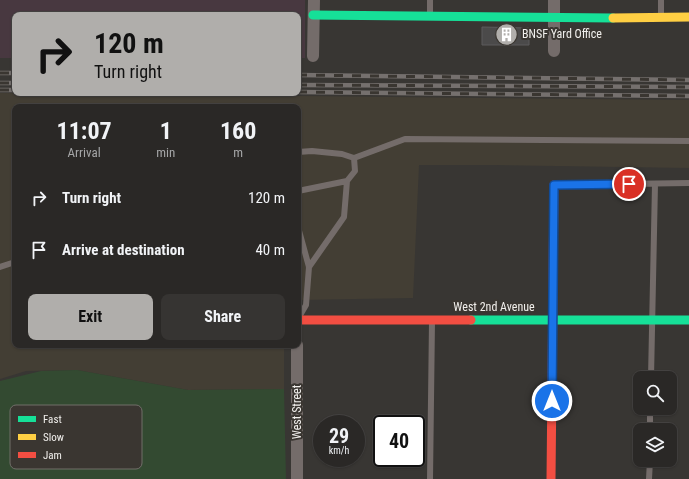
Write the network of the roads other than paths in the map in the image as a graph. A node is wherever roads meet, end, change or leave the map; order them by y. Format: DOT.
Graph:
graph roads {
  1 [pos="314,0"];
  2 [pos="430,0"];
  3 [pos="554,0"];
  4 [pos="661,0"];
  5 [pos="314,15"];
  6 [pos="430,17"];
  7 [pos="689,17"];
  8 [pos="554,18"];
  9 [pos="661,18"];
  10 [pos="554,51"];
  11 [pos="313,56"];
  12 [pos="689,140"];
  13 [pos="301,152"];
  14 [pos="354,158"];
  15 [pos="347,181"];
  16 [pos="689,183"];
  17 [pos="655,184"];
  18 [pos="554,185"];
  19 [pos="301,190"];
  20 [pos="301,238"];
  21 [pos="12,263"];
  22 [pos="0,267"];
  23 [pos="308,267"];
  24 [pos="301,314"];
  25 [pos="301,319"];
  26 [pos="432,319"];
  27 [pos="552,320"];
  28 [pos="652,320"];
  29 [pos="689,320"];
  30 [pos="297,348"];
  31 [pos="651,371"];
  32 [pos="650,467"];
  33 [pos="296,479"];
  34 [pos="430,479"];
  35 [pos="551,479"];
  36 [pos="649,479"];
  1 -- 5 [label="street"];
  2 -- 6 [label="lane"];
  3 -- 8 [label="street"];
  4 -- 9 [label="lane"];
  5 -- 6 [label="street"];
  5 -- 11 [label="street"];
  6 -- 8 [label="street"];
  7 -- 9 [label="street"];
  8 -- 9 [label="street"];
  8 -- 10 [label="street"];
  12 -- 14 [label="lane"];
  13 -- 14 [label="lane"];
  14 -- 15 [label="lane"];
  15 -- 19 [label="lane"];
  15 -- 23 [label="lane"];
  16 -- 17 [label="lane"];
  17 -- 18 [label="lane"];
  17 -- 28 [label="lane"];
  18 -- 27 [label="street"];
  20 -- 23 [label="lane"];
  21 -- 22 [label="lane"];
  23 -- 24 [label="lane"];
  25 -- 26 [label="street, West 2nd Avenue"];
  26 -- 27 [label="street, West 2nd Avenue"];
  26 -- 34 [label="lane"];
  27 -- 28 [label="street, West 2nd Avenue"];
  27 -- 35 [label="street"];
  28 -- 29 [label="street, West 2nd Avenue"];
  28 -- 31 [label="lane"];
  30 -- 33 [label="street, West Street"];
  32 -- 36 [label="lane"];
}
